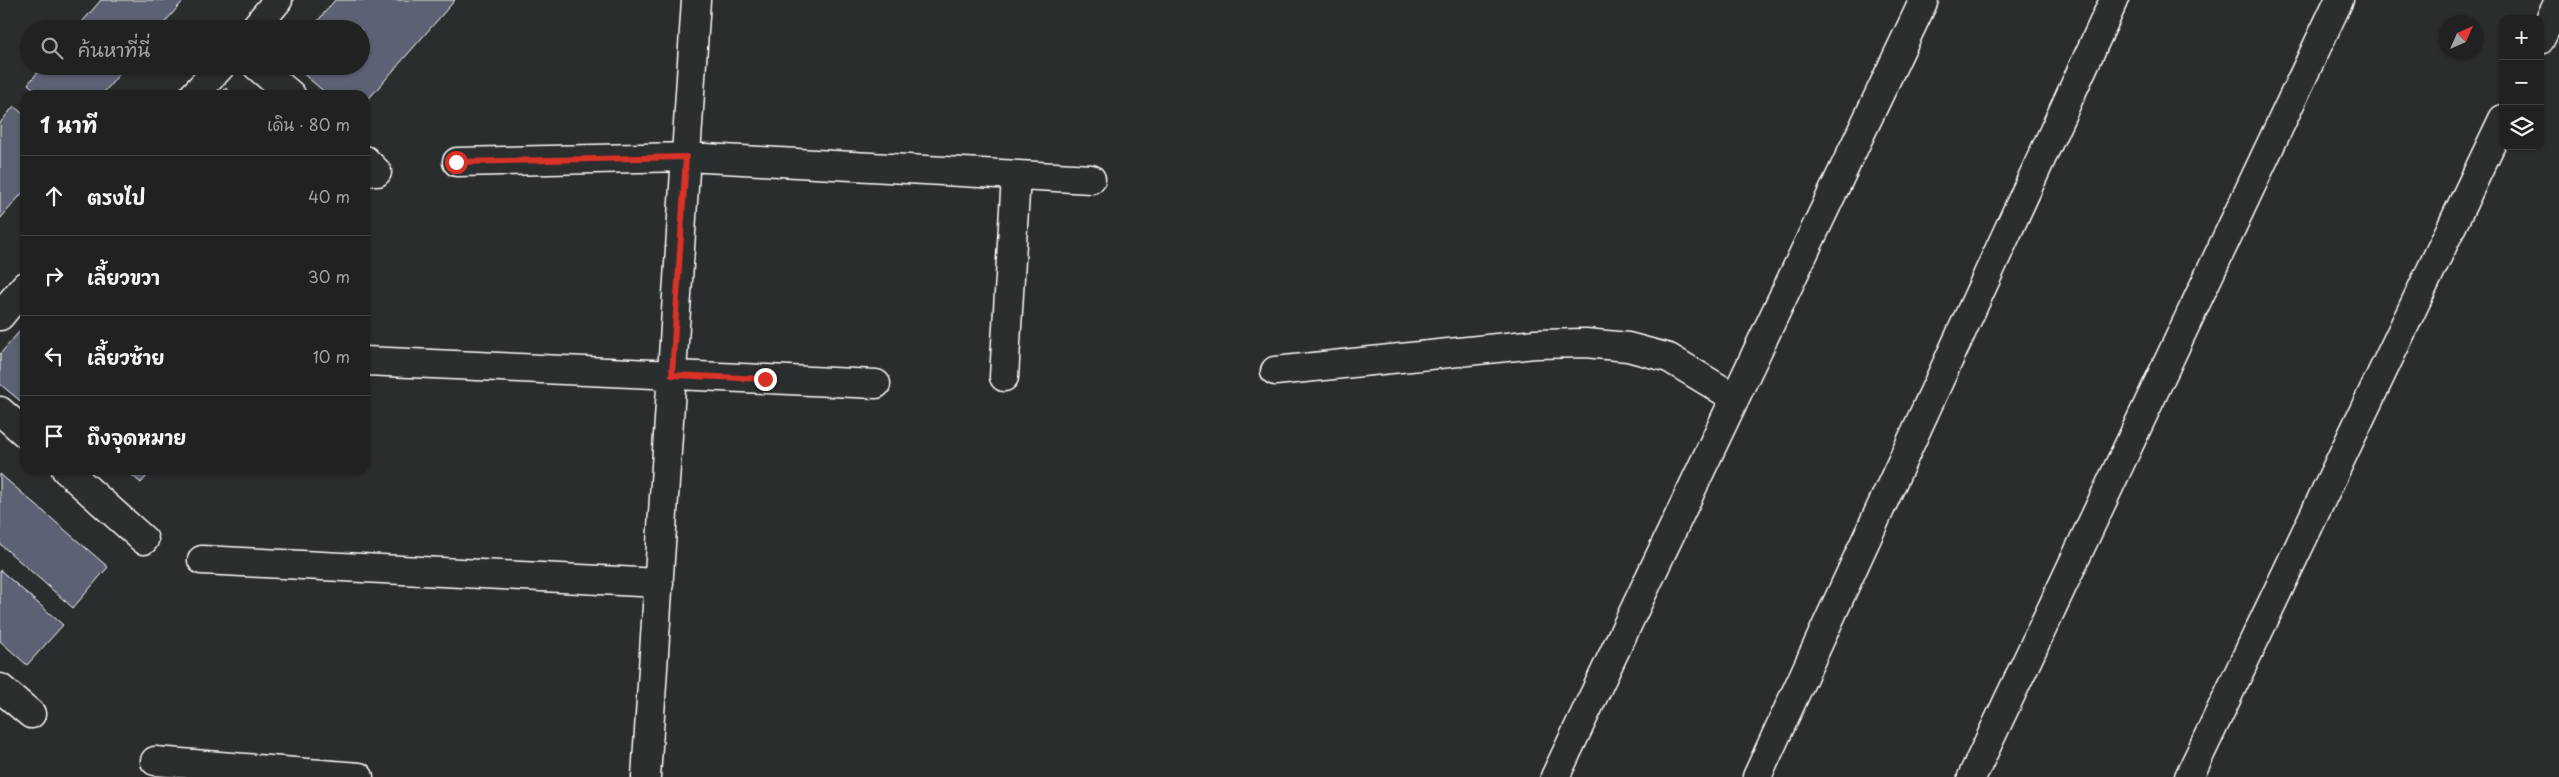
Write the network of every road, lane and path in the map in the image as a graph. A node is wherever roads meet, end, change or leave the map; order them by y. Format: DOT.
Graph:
graph roads {
  1 [pos="278,0"];
  2 [pos="696,0"];
  3 [pos="1924,0"];
  4 [pos="2114,0"];
  5 [pos="2339,0"];
  6 [pos="2559,1"];
  7 [pos="261,20"];
  8 [pos="2544,32"];
  9 [pos="213,75"];
  10 [pos="268,75"];
  11 [pos="199,90"];
  12 [pos="285,90"];
  13 [pos="2499,127"];
  14 [pos="686,157"];
  15 [pos="456,162"];
  16 [pos="1016,176"];
  17 [pos="1091,179"];
  18 [pos="20,292"];
  19 [pos="0,316"];
  20 [pos="370,361"];
  21 [pos="1275,371"];
  22 [pos="672,375"];
  23 [pos="1004,377"];
  24 [pos="876,384"];
  25 [pos="1736,398"];
  26 [pos="0,411"];
  27 [pos="20,429"];
  28 [pos="72,475"];
  29 [pos="144,540"];
  30 [pos="202,560"];
  31 [pos="658,583"];
  32 [pos="0,688"];
  33 [pos="31,714"];
  34 [pos="155,760"];
  35 [pos="359,777"];
  36 [pos="646,777"];
  37 [pos="1555,777"];
  38 [pos="1757,777"];
  39 [pos="1972,777"];
  40 [pos="2189,777"];
  1 -- 7 [label="street"];
  2 -- 14 [label="street"];
  3 -- 25 [label="street"];
  4 -- 38 [label="street"];
  5 -- 39 [label="street"];
  6 -- 8 [label="street"];
  9 -- 11 [label="street"];
  10 -- 12 [label="street"];
  13 -- 40 [label="street"];
  14 -- 15 [label="street"];
  14 -- 16 [label="street"];
  14 -- 22 [label="street"];
  16 -- 17 [label="street"];
  16 -- 23 [label="street"];
  18 -- 19 [label="street"];
  20 -- 22 [label="street"];
  21 -- 25 [label="street"];
  22 -- 24 [label="street"];
  22 -- 31 [label="street"];
  25 -- 37 [label="street"];
  26 -- 27 [label="street"];
  28 -- 29 [label="street"];
  30 -- 31 [label="street"];
  31 -- 36 [label="street"];
  32 -- 33 [label="street"];
  34 -- 35 [label="street"];
}
